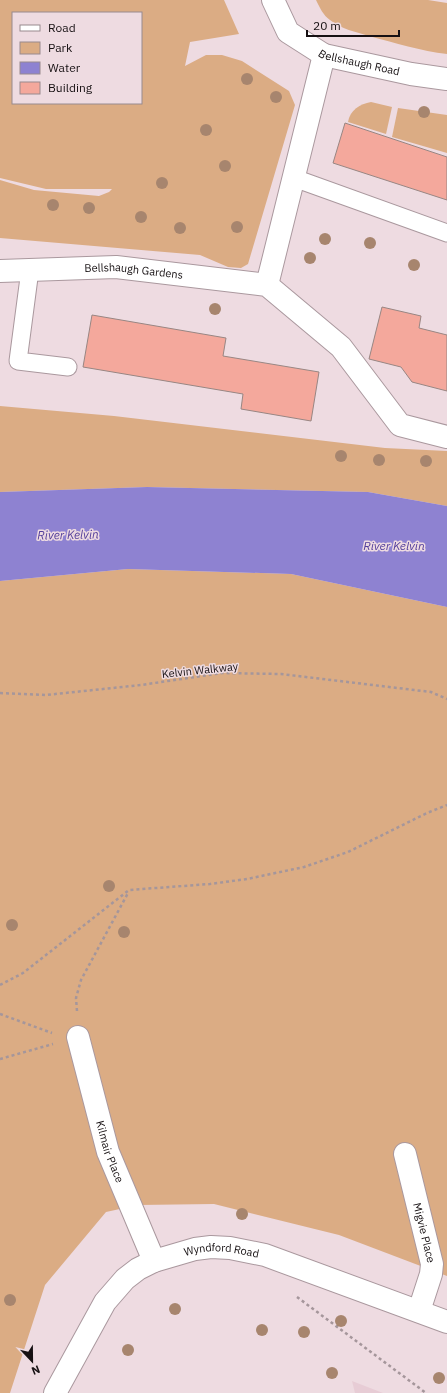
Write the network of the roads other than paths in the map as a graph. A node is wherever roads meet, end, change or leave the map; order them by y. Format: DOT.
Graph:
graph roads {
  1 [pos="273,0"];
  2 [pos="324,55"];
  3 [pos="447,79"];
  4 [pos="294,178"];
  5 [pos="447,233"];
  6 [pos="30,270"];
  7 [pos="0,271"];
  8 [pos="267,285"];
  9 [pos="68,367"];
  10 [pos="447,437"];
  11 [pos="78,1037"];
  12 [pos="405,1154"];
  13 [pos="154,1262"];
  14 [pos="419,1311"];
  15 [pos="447,1322"];
  16 [pos="55,1393"];
  1 -- 2 [label="street, Bellshaugh Road"];
  2 -- 3 [label="street, Bellshaugh Road"];
  2 -- 4 [label="street"];
  4 -- 5 [label="lane"];
  4 -- 8 [label="street"];
  6 -- 7 [label="street, Bellshaugh Gardens"];
  6 -- 8 [label="street, Bellshaugh Gardens"];
  6 -- 9 [label="lane"];
  8 -- 10 [label="street"];
  11 -- 13 [label="street, Kilmair Place"];
  12 -- 14 [label="street, Migvie Place"];
  13 -- 14 [label="street, Wyndford Road"];
  13 -- 16 [label="street, Wyndford Road"];
  14 -- 15 [label="street, Wyndford Road"];
}
